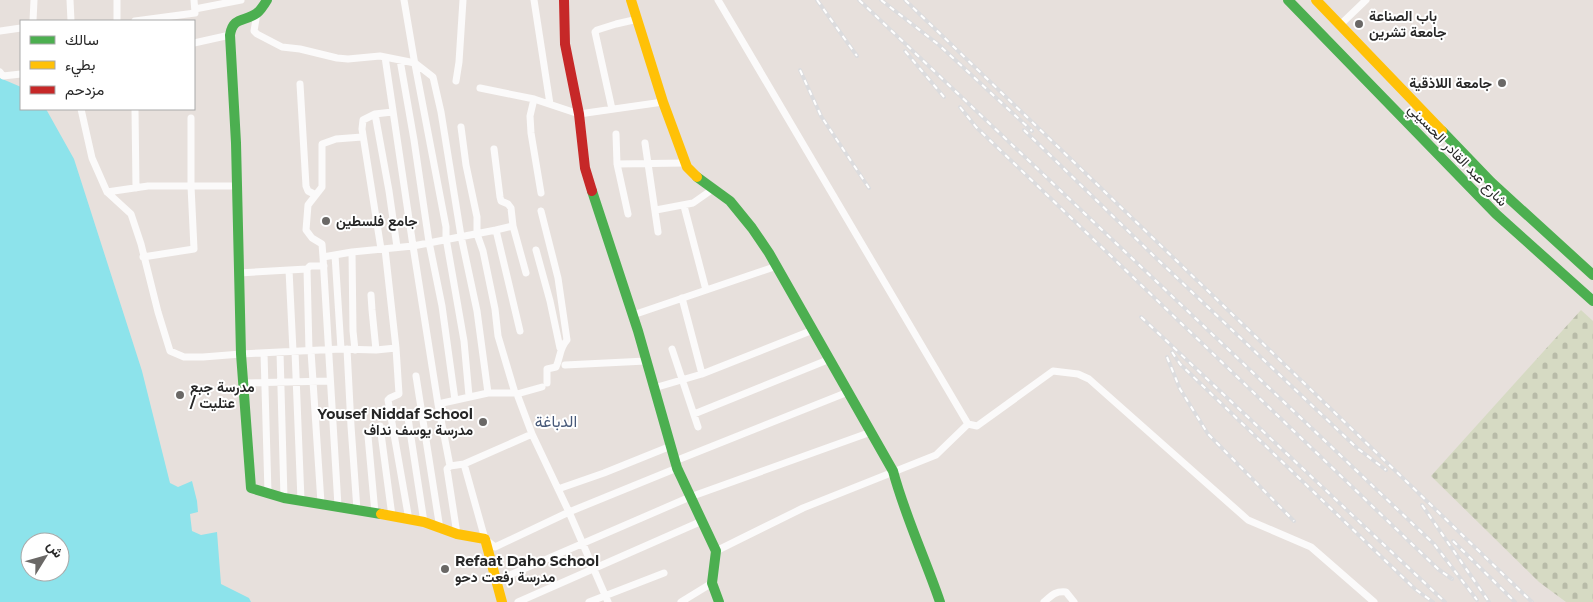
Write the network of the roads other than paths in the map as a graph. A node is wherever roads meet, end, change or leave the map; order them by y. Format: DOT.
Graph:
graph roads {
  1 [pos="34,0"];
  2 [pos="70,0"];
  3 [pos="117,0"];
  4 [pos="194,0"];
  5 [pos="241,0"];
  6 [pos="267,0"];
  7 [pos="404,0"];
  8 [pos="463,0"];
  9 [pos="534,0"];
  10 [pos="564,0"];
  11 [pos="631,0"];
  12 [pos="718,0"];
  13 [pos="1288,0"];
  14 [pos="1316,0"];
  15 [pos="1366,0"];
  16 [pos="217,2"];
  17 [pos="195,9"];
  18 [pos="257,13"];
  19 [pos="638,19"];
  20 [pos="34,20"];
  21 [pos="71,20"];
  22 [pos="118,20"];
  23 [pos="142,20"];
  24 [pos="1340,25"];
  25 [pos="20,28"];
  26 [pos="0,30"];
  27 [pos="230,35"];
  28 [pos="195,43"];
  29 [pos="385,57"];
  30 [pos="400,60"];
  31 [pos="415,62"];
  32 [pos="0,72"];
  33 [pos="20,74"];
  34 [pos="456,81"];
  35 [pos="300,84"];
  36 [pos="480,88"];
  37 [pos="534,99"];
  38 [pos="663,102"];
  39 [pos="550,104"];
  40 [pos="612,109"];
  41 [pos="81,110"];
  42 [pos="135,110"];
  43 [pos="392,112"];
  44 [pos="375,114"];
  45 [pos="579,114"];
  46 [pos="191,118"];
  47 [pos="461,127"];
  48 [pos="616,134"];
  49 [pos="362,137"];
  50 [pos="645,143"];
  51 [pos="494,149"];
  52 [pos="685,163"];
  53 [pos="616,164"];
  54 [pos="648,164"];
  55 [pos="191,186"];
  56 [pos="237,186"];
  57 [pos="136,188"];
  58 [pos="713,189"];
  59 [pos="107,192"];
  60 [pos="541,193"];
  61 [pos="316,195"];
  62 [pos="684,206"];
  63 [pos="656,210"];
  64 [pos="541,211"];
  65 [pos="628,214"];
  66 [pos="513,226"];
  67 [pos="496,230"];
  68 [pos="658,232"];
  69 [pos="477,234"];
  70 [pos="462,236"];
  71 [pos="446,238"];
  72 [pos="429,242"];
  73 [pos="413,246"];
  74 [pos="397,247"];
  75 [pos="383,249"];
  76 [pos="536,250"];
  77 [pos="352,252"];
  78 [pos="335,255"];
  79 [pos="143,257"];
  80 [pos="323,257"];
  81 [pos="324,266"];
  82 [pos="777,266"];
  83 [pos="307,269"];
  84 [pos="289,270"];
  85 [pos="239,273"];
  86 [pos="526,274"];
  87 [pos="1593,275"];
  88 [pos="706,290"];
  89 [pos="372,295"];
  90 [pos="682,298"];
  91 [pos="1593,300"];
  92 [pos="633,315"];
  93 [pos="813,330"];
  94 [pos="520,331"];
  95 [pos="396,348"];
  96 [pos="560,348"];
  97 [pos="672,349"];
  98 [pos="329,350"];
  99 [pos="348,350"];
  100 [pos="376,350"];
  101 [pos="294,351"];
  102 [pos="310,351"];
  103 [pos="264,352"];
  104 [pos="280,352"];
  105 [pos="241,354"];
  106 [pos="830,359"];
  107 [pos="646,361"];
  108 [pos="566,365"];
  109 [pos="702,374"];
  110 [pos="416,376"];
  111 [pos="682,380"];
  112 [pos="330,381"];
  113 [pos="266,382"];
  114 [pos="282,382"];
  115 [pos="296,382"];
  116 [pos="312,382"];
  117 [pos="243,383"];
  118 [pos="654,388"];
  119 [pos="848,392"];
  120 [pos="516,393"];
  121 [pos="488,394"];
  122 [pos="469,396"];
  123 [pos="455,400"];
  124 [pos="438,404"];
  125 [pos="694,414"];
  126 [pos="408,418"];
  127 [pos="968,424"];
  128 [pos="380,426"];
  129 [pos="698,427"];
  130 [pos="871,432"];
  131 [pos="532,434"];
  132 [pos="368,436"];
  133 [pos="671,446"];
  134 [pos="464,464"];
  135 [pos="676,465"];
  136 [pos="450,466"];
  137 [pos="893,471"];
  138 [pos="558,489"];
  139 [pos="268,493"];
  140 [pos="690,497"];
  141 [pos="284,498"];
  142 [pos="301,500"];
  143 [pos="321,503"];
  144 [pos="338,506"];
  145 [pos="357,510"];
  146 [pos="569,512"];
  147 [pos="375,513"];
  148 [pos="392,516"];
  149 [pos="409,520"];
  150 [pos="702,521"];
  151 [pos="424,522"];
  152 [pos="440,529"];
  153 [pos="457,534"];
  154 [pos="485,538"];
  155 [pos="583,544"];
  156 [pos="716,550"];
  157 [pos="594,568"];
  158 [pos="664,573"];
  159 [pos="496,581"];
  160 [pos="712,583"];
  161 [pos="607,599"];
  162 [pos="502,602"];
  163 [pos="518,602"];
  164 [pos="589,602"];
  165 [pos="680,602"];
  166 [pos="719,602"];
  167 [pos="940,602"];
  168 [pos="1044,602"];
  169 [pos="1074,602"];
  170 [pos="1374,602"];
  1 -- 20 [label="street"];
  2 -- 21 [label="street"];
  3 -- 22 [label="street"];
  4 -- 17 [label="street"];
  5 -- 16 [label="street"];
  6 -- 18 [label="street"];
  7 -- 31 [label="street"];
  8 -- 34 [label="street"];
  9 -- 39 [label="street"];
  10 -- 45 [label="street"];
  11 -- 19 [label="street"];
  12 -- 127 [label="street"];
  13 -- 91 [label="street, شارع عبد القادر الحسيني"];
  14 -- 24 [label="street, شارع عبد القادر الحسيني"];
  15 -- 24 [label="street"];
  16 -- 17 [label="street"];
  17 -- 23 [label="street"];
  18 -- 27 [label="street"];
  18 -- 29 [label="street"];
  19 -- 38 [label="street"];
  19 -- 40 [label="street"];
  24 -- 87 [label="street, شارع عبد القادر الحسيني"];
  25 -- 26 [label="street"];
  27 -- 28 [label="street"];
  27 -- 56 [label="street"];
  29 -- 30 [label="street"];
  29 -- 43 [label="street"];
  30 -- 31 [label="street"];
  30 -- 72 [label="street"];
  31 -- 70 [label="street"];
  31 -- 71 [label="street"];
  32 -- 33 [label="street"];
  35 -- 61 [label="street"];
  36 -- 37 [label="street"];
  37 -- 39 [label="street"];
  37 -- 60 [label="street"];
  38 -- 40 [label="street"];
  38 -- 52 [label="street"];
  39 -- 45 [label="street"];
  40 -- 45 [label="street"];
  41 -- 59 [label="street"];
  42 -- 57 [label="street"];
  43 -- 44 [label="street"];
  43 -- 73 [label="street"];
  44 -- 49 [label="street"];
  44 -- 74 [label="street"];
  45 -- 92 [label="street"];
  46 -- 55 [label="street"];
  47 -- 69 [label="street"];
  48 -- 53 [label="street"];
  49 -- 61 [label="street"];
  49 -- 75 [label="street"];
  50 -- 54 [label="street"];
  51 -- 66 [label="street"];
  52 -- 54 [label="street"];
  52 -- 58 [label="street"];
  53 -- 54 [label="street"];
  53 -- 65 [label="street"];
  54 -- 63 [label="street"];
  55 -- 56 [label="street"];
  55 -- 57 [label="street"];
  55 -- 79 [label="street"];
  56 -- 85 [label="street"];
  57 -- 59 [label="street"];
  58 -- 62 [label="street"];
  58 -- 82 [label="street"];
  59 -- 79 [label="street"];
  61 -- 80 [label="street"];
  62 -- 63 [label="street"];
  62 -- 88 [label="street"];
  63 -- 68 [label="street"];
  64 -- 96 [label="street"];
  66 -- 67 [label="street"];
  66 -- 86 [label="street"];
  67 -- 69 [label="street"];
  67 -- 94 [label="street"];
  69 -- 70 [label="street"];
  69 -- 120 [label="street"];
  70 -- 71 [label="street"];
  70 -- 121 [label="street"];
  71 -- 72 [label="street"];
  71 -- 122 [label="street"];
  72 -- 73 [label="street"];
  72 -- 123 [label="street"];
  73 -- 74 [label="street"];
  73 -- 124 [label="street"];
  74 -- 75 [label="street"];
  75 -- 77 [label="street"];
  75 -- 95 [label="street"];
  76 -- 96 [label="street"];
  77 -- 78 [label="street"];
  77 -- 99 [label="street"];
  78 -- 80 [label="street"];
  78 -- 99 [label="street"];
  79 -- 105 [label="street"];
  80 -- 81 [label="street"];
  81 -- 83 [label="street"];
  81 -- 98 [label="street"];
  82 -- 88 [label="street"];
  82 -- 93 [label="street"];
  83 -- 84 [label="street"];
  83 -- 102 [label="street"];
  84 -- 85 [label="street"];
  84 -- 101 [label="street"];
  85 -- 105 [label="street"];
  88 -- 90 [label="street"];
  89 -- 100 [label="street"];
  90 -- 92 [label="street"];
  90 -- 109 [label="street"];
  92 -- 107 [label="street"];
  93 -- 106 [label="street"];
  93 -- 109 [label="street"];
  95 -- 100 [label="street"];
  95 -- 149 [label="street"];
  96 -- 120 [label="street"];
  97 -- 111 [label="street"];
  98 -- 99 [label="street"];
  98 -- 102 [label="street"];
  98 -- 112 [label="street"];
  99 -- 100 [label="street"];
  99 -- 145 [label="street"];
  101 -- 102 [label="street"];
  101 -- 104 [label="street"];
  101 -- 115 [label="street"];
  102 -- 116 [label="street"];
  103 -- 104 [label="street"];
  103 -- 105 [label="street"];
  103 -- 113 [label="street"];
  104 -- 114 [label="street"];
  105 -- 117 [label="street"];
  106 -- 119 [label="street"];
  106 -- 125 [label="street"];
  107 -- 108 [label="street"];
  107 -- 118 [label="street"];
  109 -- 111 [label="street"];
  110 -- 152 [label="street"];
  111 -- 118 [label="street"];
  111 -- 125 [label="street"];
  112 -- 116 [label="street"];
  112 -- 144 [label="street"];
  113 -- 114 [label="street"];
  113 -- 117 [label="street"];
  113 -- 139 [label="street"];
  114 -- 115 [label="street"];
  114 -- 141 [label="street"];
  115 -- 116 [label="street"];
  115 -- 142 [label="street"];
  116 -- 143 [label="street"];
  117 -- 139 [label="street"];
  118 -- 133 [label="street"];
  119 -- 130 [label="street"];
  119 -- 135 [label="street"];
  120 -- 121 [label="street"];
  120 -- 131 [label="street"];
  121 -- 122 [label="street"];
  122 -- 123 [label="street"];
  123 -- 124 [label="street"];
  124 -- 136 [label="street"];
  125 -- 129 [label="street"];
  126 -- 151 [label="street"];
  127 -- 137 [label="street"];
  127 -- 170 [label="street"];
  128 -- 148 [label="street"];
  130 -- 137 [label="street"];
  130 -- 140 [label="street"];
  131 -- 134 [label="street"];
  131 -- 138 [label="street"];
  132 -- 147 [label="street"];
  133 -- 135 [label="street"];
  133 -- 138 [label="street"];
  134 -- 136 [label="street"];
  134 -- 154 [label="street"];
  135 -- 140 [label="street"];
  135 -- 146 [label="street"];
  136 -- 153 [label="street"];
  137 -- 156 [label="street"];
  137 -- 167 [label="street"];
  138 -- 146 [label="street"];
  139 -- 141 [label="street"];
  140 -- 150 [label="street"];
  140 -- 155 [label="street"];
  141 -- 142 [label="street"];
  142 -- 143 [label="street"];
  143 -- 144 [label="street"];
  144 -- 145 [label="street"];
  145 -- 147 [label="street"];
  146 -- 154 [label="street"];
  146 -- 155 [label="street"];
  147 -- 148 [label="street"];
  148 -- 149 [label="street"];
  149 -- 151 [label="street"];
  150 -- 156 [label="street"];
  150 -- 157 [label="street"];
  151 -- 152 [label="street"];
  152 -- 153 [label="street"];
  153 -- 154 [label="street"];
  154 -- 159 [label="street"];
  155 -- 157 [label="street"];
  155 -- 159 [label="street"];
  156 -- 160 [label="street"];
  157 -- 161 [label="street"];
  157 -- 163 [label="street"];
  158 -- 161 [label="street"];
  159 -- 162 [label="street"];
  160 -- 165 [label="street"];
  160 -- 166 [label="street"];
  161 -- 164 [label="street"];
  168 -- 169 [label="street"];
}
